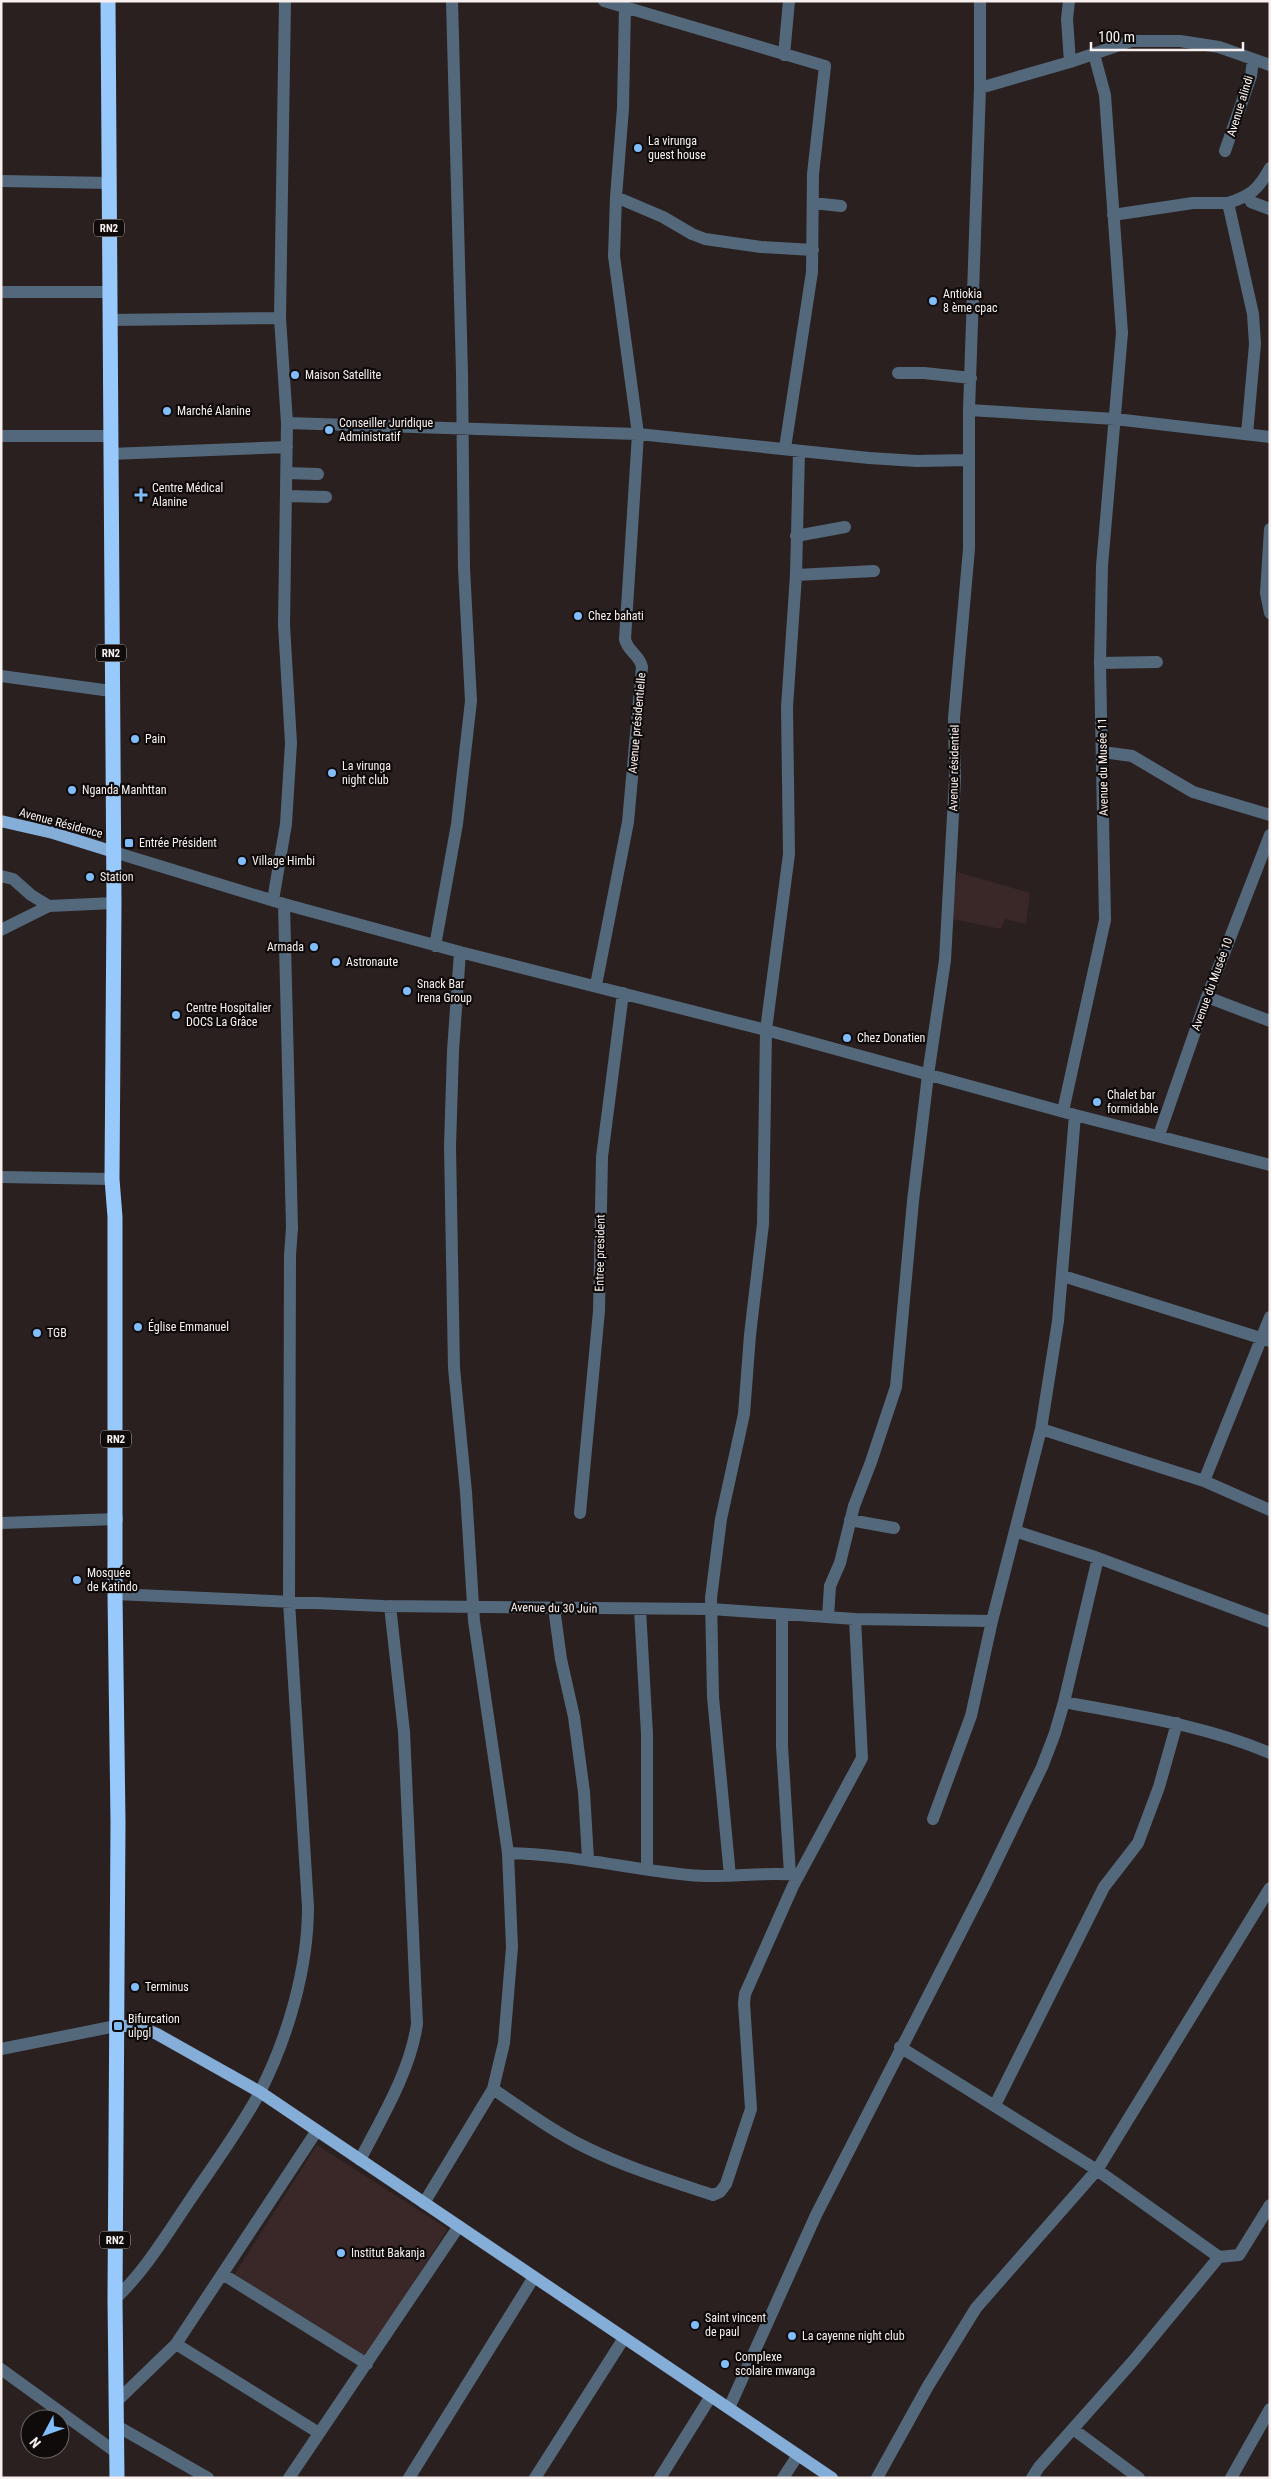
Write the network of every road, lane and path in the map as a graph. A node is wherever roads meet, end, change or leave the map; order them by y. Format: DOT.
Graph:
graph roads {
  1 [pos="108,1"];
  2 [pos="285,1"];
  3 [pos="452,1"];
  4 [pos="604,1"];
  5 [pos="789,1"];
  6 [pos="980,1"];
  7 [pos="1069,1"];
  8 [pos="625,6"];
  9 [pos="1094,54"];
  10 [pos="784,55"];
  11 [pos="1253,59"];
  12 [pos="1070,62"];
  13 [pos="1270,65"];
  14 [pos="980,88"];
  15 [pos="1225,151"];
  16 [pos="1270,168"];
  17 [pos="1,181"];
  18 [pos="108,183"];
  19 [pos="1249,196"];
  20 [pos="616,197"];
  21 [pos="813,203"];
  22 [pos="1228,204"];
  23 [pos="842,206"];
  24 [pos="1270,209"];
  25 [pos="1113,215"];
  26 [pos="813,250"];
  27 [pos="1,292"];
  28 [pos="109,292"];
  29 [pos="280,318"];
  30 [pos="109,320"];
  31 [pos="898,373"];
  32 [pos="971,378"];
  33 [pos="969,410"];
  34 [pos="1115,419"];
  35 [pos="287,424"];
  36 [pos="463,429"];
  37 [pos="638,434"];
  38 [pos="1247,434"];
  39 [pos="1,436"];
  40 [pos="110,436"];
  41 [pos="1270,437"];
  42 [pos="287,447"];
  43 [pos="786,448"];
  44 [pos="799,451"];
  45 [pos="110,454"];
  46 [pos="968,460"];
  47 [pos="287,473"];
  48 [pos="318,474"];
  49 [pos="287,496"];
  50 [pos="326,497"];
  51 [pos="845,527"];
  52 [pos="1270,529"];
  53 [pos="796,536"];
  54 [pos="874,571"];
  55 [pos="796,575"];
  56 [pos="1269,610"];
  57 [pos="1157,662"];
  58 [pos="1100,663"];
  59 [pos="1,676"];
  60 [pos="111,692"];
  61 [pos="1103,752"];
  62 [pos="1270,815"];
  63 [pos="1,821"];
  64 [pos="1268,843"];
  65 [pos="114,852"];
  66 [pos="1,876"];
  67 [pos="278,902"];
  68 [pos="114,903"];
  69 [pos="49,906"];
  70 [pos="1,930"];
  71 [pos="436,946"];
  72 [pos="460,952"];
  73 [pos="596,985"];
  74 [pos="623,993"];
  75 [pos="1206,997"];
  76 [pos="1270,1021"];
  77 [pos="766,1030"];
  78 [pos="928,1075"];
  79 [pos="1069,1113"];
  80 [pos="1159,1135"];
  81 [pos="1270,1165"];
  82 [pos="1,1177"];
  83 [pos="112,1179"];
  84 [pos="1063,1276"];
  85 [pos="1270,1317"];
  86 [pos="1265,1340"];
  87 [pos="1041,1429"];
  88 [pos="1204,1481"];
  89 [pos="1270,1510"];
  90 [pos="580,1513"];
  91 [pos="117,1519"];
  92 [pos="850,1520"];
  93 [pos="1,1523"];
  94 [pos="894,1528"];
  95 [pos="1015,1531"];
  96 [pos="1098,1558"];
  97 [pos="115,1594"];
  98 [pos="289,1602"];
  99 [pos="390,1606"];
  100 [pos="472,1607"];
  101 [pos="554,1608"];
  102 [pos="640,1609"];
  103 [pos="712,1609"];
  104 [pos="782,1614"];
  105 [pos="828,1617"];
  106 [pos="855,1619"];
  107 [pos="992,1621"];
  108 [pos="1270,1622"];
  109 [pos="1064,1702"];
  110 [pos="1177,1723"];
  111 [pos="1270,1752"];
  112 [pos="933,1819"];
  113 [pos="508,1853"];
  114 [pos="588,1859"];
  115 [pos="647,1869"];
  116 [pos="794,1875"];
  117 [pos="730,1876"];
  118 [pos="1270,1888"];
  119 [pos="116,2026"];
  120 [pos="900,2047"];
  121 [pos="1,2049"];
  122 [pos="494,2089"];
  123 [pos="260,2092"];
  124 [pos="995,2105"];
  125 [pos="316,2132"];
  126 [pos="360,2160"];
  127 [pos="1097,2170"];
  128 [pos="424,2203"];
  129 [pos="1269,2209"];
  130 [pos="459,2226"];
  131 [pos="1219,2257"];
  132 [pos="224,2275"];
  133 [pos="534,2277"];
  134 [pos="115,2299"];
  135 [pos="624,2338"];
  136 [pos="176,2344"];
  137 [pos="367,2364"];
  138 [pos="1,2369"];
  139 [pos="711,2396"];
  140 [pos="116,2402"];
  141 [pos="729,2408"];
  142 [pos="1270,2410"];
  143 [pos="117,2426"];
  144 [pos="1073,2429"];
  145 [pos="319,2433"];
  146 [pos="117,2453"];
  147 [pos="798,2454"];
  148 [pos="117,2478"];
  149 [pos="208,2478"];
  150 [pos="289,2478"];
  151 [pos="409,2478"];
  152 [pos="535,2478"];
  153 [pos="660,2478"];
  154 [pos="783,2478"];
  155 [pos="832,2478"];
  156 [pos="877,2478"];
  157 [pos="1032,2478"];
  158 [pos="1139,2478"];
  159 [pos="1231,2478"];
  1 -- 18 [label="highway, RN2"];
  2 -- 29 [label="street"];
  3 -- 36 [label="street"];
  4 -- 8 [label="street"];
  5 -- 10 [label="street"];
  6 -- 14 [label="street, Avenue résidentiel"];
  7 -- 12 [label="street"];
  8 -- 10 [label="street"];
  8 -- 20 [label="street, Avenue présidentielle"];
  9 -- 11 [label="street"];
  9 -- 12 [label="street"];
  9 -- 25 [label="street, Avenue du Musée 11"];
  10 -- 21 [label="street"];
  11 -- 13 [label="street"];
  11 -- 15 [label="street, Avenue alindi"];
  12 -- 14 [label="street"];
  14 -- 32 [label="street, Avenue résidentiel"];
  16 -- 19 [label="street"];
  17 -- 18 [label="street"];
  18 -- 28 [label="highway, RN2"];
  19 -- 22 [label="street"];
  19 -- 24 [label="street"];
  20 -- 26 [label="street"];
  20 -- 37 [label="street, Avenue présidentielle"];
  21 -- 23 [label="street"];
  21 -- 26 [label="street"];
  22 -- 25 [label="street"];
  22 -- 38 [label="street"];
  25 -- 34 [label="street, Avenue du Musée 11"];
  26 -- 43 [label="street"];
  27 -- 28 [label="street"];
  28 -- 30 [label="highway, RN2"];
  29 -- 30 [label="street"];
  29 -- 35 [label="street"];
  30 -- 40 [label="highway, RN2"];
  31 -- 32 [label="street"];
  32 -- 33 [label="street, Avenue résidentiel"];
  33 -- 34 [label="street"];
  33 -- 46 [label="street, Avenue résidentiel"];
  34 -- 38 [label="street"];
  34 -- 58 [label="street, Avenue du Musée 11"];
  35 -- 36 [label="street"];
  35 -- 42 [label="street"];
  36 -- 37 [label="street"];
  36 -- 71 [label="street"];
  37 -- 43 [label="street"];
  37 -- 73 [label="street, Avenue présidentielle"];
  38 -- 41 [label="street"];
  39 -- 40 [label="street"];
  40 -- 45 [label="highway, RN2"];
  42 -- 45 [label="street"];
  42 -- 47 [label="street"];
  43 -- 44 [label="street"];
  44 -- 46 [label="street"];
  44 -- 53 [label="street"];
  45 -- 60 [label="highway, RN2"];
  46 -- 78 [label="street, Avenue résidentiel"];
  47 -- 48 [label="street"];
  47 -- 49 [label="street"];
  49 -- 50 [label="street"];
  49 -- 67 [label="street"];
  51 -- 53 [label="street"];
  52 -- 56 [label="street"];
  53 -- 55 [label="street"];
  54 -- 55 [label="street"];
  55 -- 77 [label="street"];
  57 -- 58 [label="street"];
  58 -- 61 [label="street, Avenue du Musée 11"];
  59 -- 60 [label="street"];
  60 -- 65 [label="highway, RN2"];
  61 -- 62 [label="street"];
  61 -- 79 [label="street, Avenue du Musée 11"];
  63 -- 65 [label="main road, Avenue Résidence"];
  64 -- 75 [label="street, Avenue du Musée 10"];
  65 -- 67 [label="street"];
  65 -- 68 [label="highway, RN2"];
  66 -- 69 [label="street"];
  67 -- 71 [label="street"];
  67 -- 98 [label="street"];
  68 -- 69 [label="street"];
  68 -- 83 [label="highway, RN2"];
  69 -- 70 [label="street"];
  71 -- 72 [label="street"];
  72 -- 73 [label="street"];
  72 -- 100 [label="street"];
  73 -- 74 [label="street"];
  74 -- 77 [label="street"];
  74 -- 90 [label="street, Entree president"];
  75 -- 76 [label="street"];
  75 -- 80 [label="street, Avenue du Musée 10"];
  77 -- 78 [label="street"];
  77 -- 103 [label="street"];
  78 -- 79 [label="street"];
  78 -- 92 [label="street, Avenue résidentiel"];
  79 -- 80 [label="street"];
  79 -- 84 [label="street, Avenue du Musée 11"];
  80 -- 81 [label="street"];
  82 -- 83 [label="street"];
  83 -- 91 [label="highway, RN2"];
  84 -- 86 [label="street"];
  84 -- 87 [label="street, Avenue du Musée 11"];
  85 -- 86 [label="street"];
  86 -- 88 [label="street"];
  87 -- 88 [label="street"];
  87 -- 95 [label="street, Avenue du Musée 11"];
  88 -- 89 [label="street"];
  91 -- 93 [label="street"];
  91 -- 97 [label="highway, RN2"];
  92 -- 94 [label="street"];
  92 -- 105 [label="street, Avenue résidentiel"];
  95 -- 96 [label="street"];
  95 -- 107 [label="street, Avenue du Musée 11"];
  96 -- 108 [label="street"];
  96 -- 109 [label="street"];
  97 -- 98 [label="street, Avenue du 30 Juin"];
  97 -- 119 [label="highway, RN2"];
  98 -- 99 [label="street, Avenue du 30 Juin"];
  98 -- 123 [label="street"];
  99 -- 100 [label="street, Avenue du 30 Juin"];
  99 -- 126 [label="street"];
  100 -- 101 [label="street, Avenue du 30 Juin"];
  100 -- 113 [label="street"];
  101 -- 102 [label="street, Avenue du 30 Juin"];
  101 -- 114 [label="street"];
  102 -- 103 [label="street, Avenue du 30 Juin"];
  102 -- 115 [label="street"];
  103 -- 104 [label="street, Avenue du 30 Juin"];
  103 -- 117 [label="street"];
  104 -- 105 [label="street, Avenue du 30 Juin"];
  104 -- 116 [label="street"];
  105 -- 106 [label="street, Avenue du 30 Juin"];
  106 -- 107 [label="street, Avenue du 30 Juin"];
  106 -- 116 [label="street"];
  107 -- 112 [label="street, Avenue du Musée 11"];
  109 -- 110 [label="street"];
  109 -- 120 [label="street"];
  110 -- 111 [label="street"];
  110 -- 124 [label="street"];
  113 -- 114 [label="street"];
  113 -- 122 [label="street"];
  114 -- 115 [label="street"];
  115 -- 117 [label="street"];
  116 -- 117 [label="street"];
  116 -- 122 [label="street"];
  118 -- 127 [label="street"];
  119 -- 121 [label="street"];
  119 -- 123 [label="main road"];
  119 -- 134 [label="highway, RN2"];
  120 -- 124 [label="street"];
  120 -- 141 [label="street"];
  122 -- 128 [label="street"];
  123 -- 125 [label="main road"];
  123 -- 134 [label="street"];
  124 -- 127 [label="street"];
  125 -- 126 [label="main road"];
  125 -- 132 [label="street"];
  126 -- 128 [label="main road"];
  127 -- 131 [label="street"];
  127 -- 156 [label="street"];
  128 -- 130 [label="main road"];
  129 -- 131 [label="street"];
  130 -- 133 [label="main road"];
  130 -- 137 [label="street"];
  131 -- 144 [label="street"];
  132 -- 136 [label="street"];
  132 -- 137 [label="street"];
  133 -- 135 [label="main road"];
  133 -- 151 [label="street"];
  134 -- 140 [label="highway, RN2"];
  135 -- 139 [label="main road"];
  135 -- 152 [label="street"];
  136 -- 140 [label="street"];
  136 -- 145 [label="street"];
  137 -- 145 [label="street"];
  138 -- 146 [label="street"];
  139 -- 141 [label="main road"];
  139 -- 153 [label="street"];
  140 -- 143 [label="highway, RN2"];
  141 -- 147 [label="main road"];
  142 -- 159 [label="street"];
  143 -- 146 [label="highway, RN2"];
  143 -- 149 [label="street"];
  144 -- 157 [label="street"];
  144 -- 158 [label="street"];
  145 -- 150 [label="street"];
  146 -- 148 [label="highway, RN2"];
  147 -- 154 [label="street"];
  147 -- 155 [label="main road"];
}
